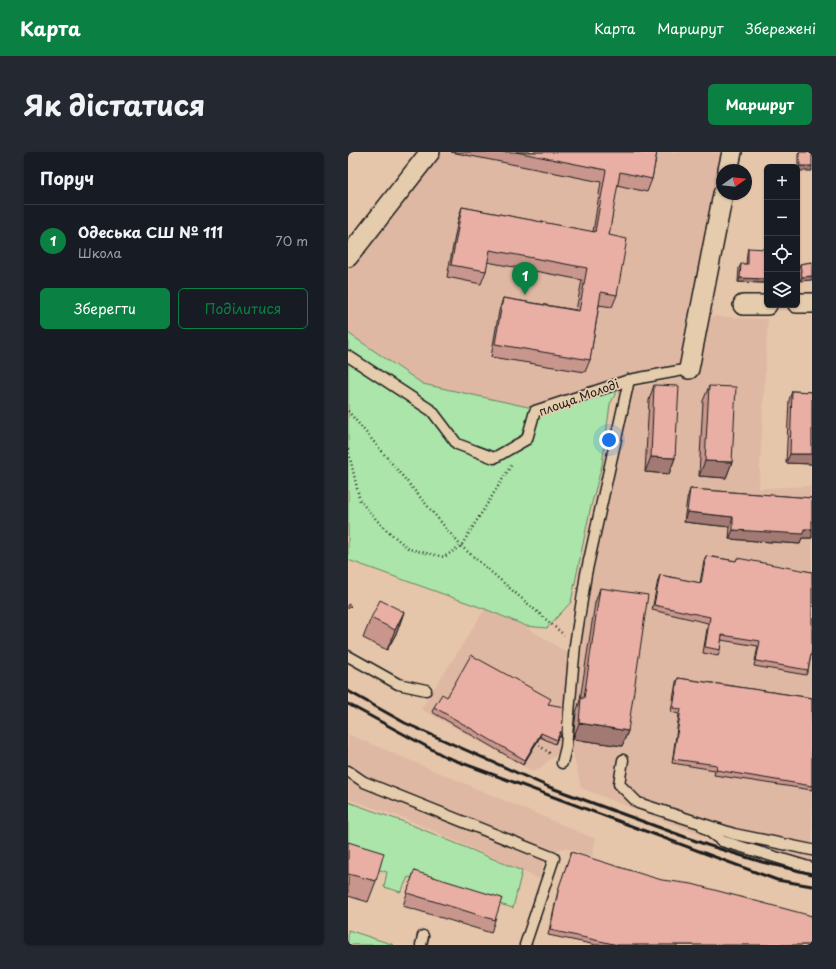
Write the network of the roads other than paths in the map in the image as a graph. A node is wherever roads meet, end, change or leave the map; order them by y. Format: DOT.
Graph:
graph roads {
  1 [pos="430,152"];
  2 [pos="732,152"];
  3 [pos="729,164"];
  4 [pos="723,200"];
  5 [pos="348,257"];
  6 [pos="800,303"];
  7 [pos="812,303"];
  8 [pos="764,304"];
  9 [pos="743,305"];
  10 [pos="348,356"];
  11 [pos="689,369"];
  12 [pos="629,380"];
  13 [pos="348,656"];
  14 [pos="426,690"];
  15 [pos="622,760"];
  16 [pos="562,763"];
  17 [pos="348,771"];
  18 [pos="697,822"];
  19 [pos="812,850"];
  20 [pos="812,868"];
  21 [pos="525,945"];
  1 -- 5 [label="street"];
  2 -- 3 [label="street"];
  4 -- 11 [label="street, площа Молоді"];
  6 -- 7 [label="street"];
  8 -- 9 [label="street"];
  10 -- 12 [label="lane, площа Молоді"];
  11 -- 12 [label="lane, площа Молоді"];
  12 -- 16 [label="lane"];
  13 -- 14 [label="lane"];
  15 -- 18 [label="lane"];
  17 -- 21 [label="lane"];
  18 -- 19 [label="lane"];
  18 -- 20 [label="lane"];
}
